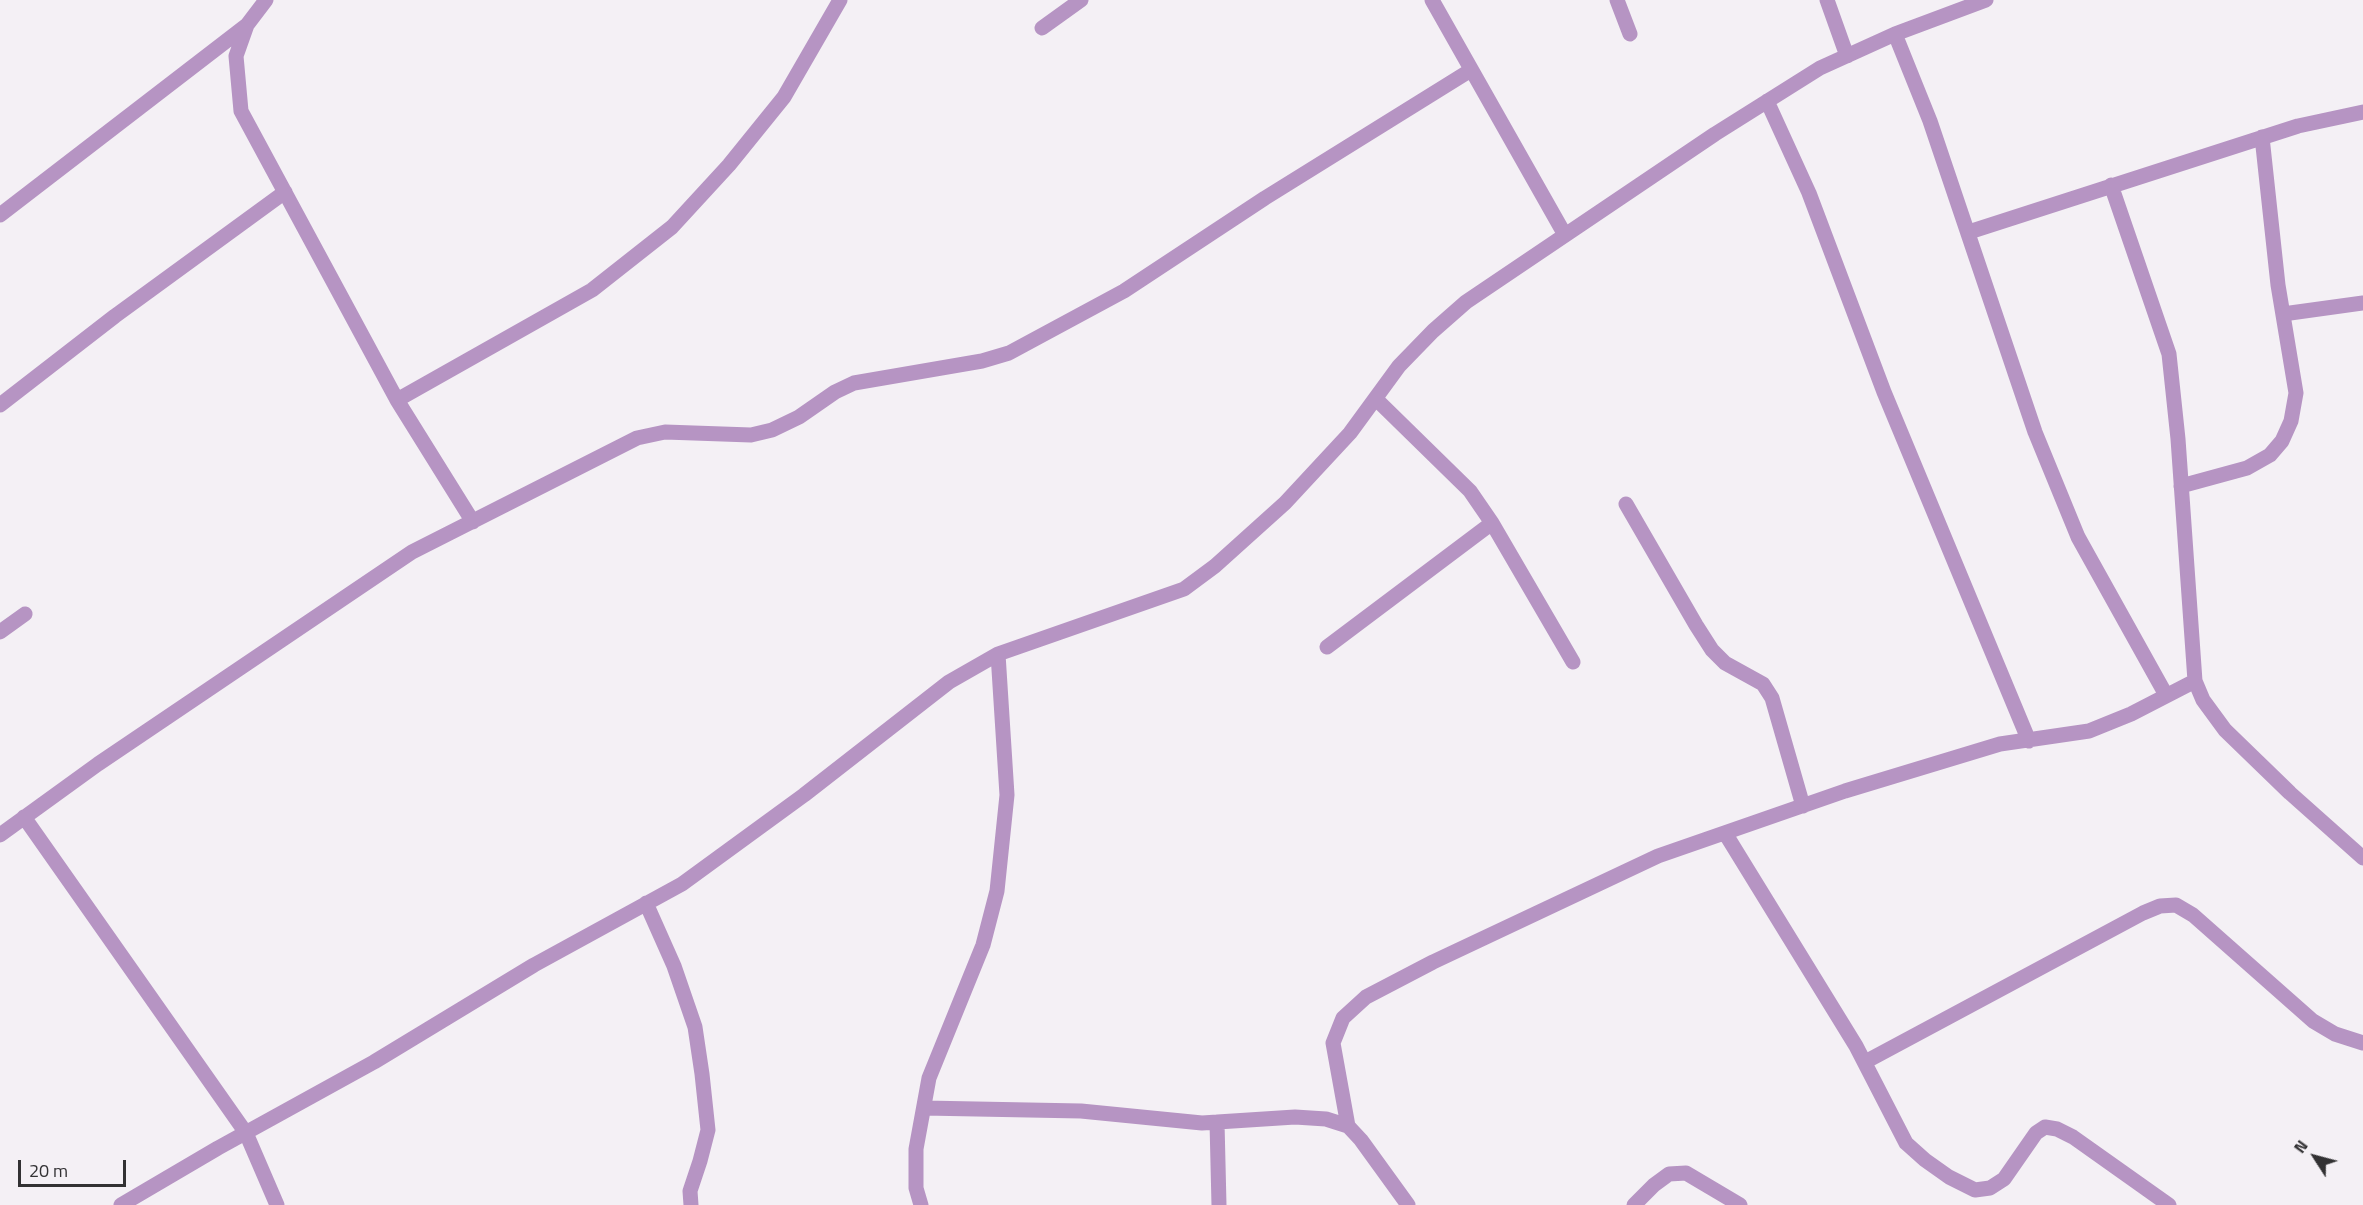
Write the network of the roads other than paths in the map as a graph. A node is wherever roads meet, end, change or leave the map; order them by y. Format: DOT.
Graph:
graph roads {
  1 [pos="266,0"];
  2 [pos="840,0"];
  3 [pos="1081,0"];
  4 [pos="1432,0"];
  5 [pos="1617,0"];
  6 [pos="1827,0"];
  7 [pos="1986,0"];
  8 [pos="247,25"];
  9 [pos="1042,28"];
  10 [pos="1630,34"];
  11 [pos="1895,34"];
  12 [pos="1847,56"];
  13 [pos="1471,70"];
  14 [pos="1767,100"];
  15 [pos="2363,112"];
  16 [pos="2262,137"];
  17 [pos="2111,185"];
  18 [pos="285,192"];
  19 [pos="0,215"];
  20 [pos="1969,232"];
  21 [pos="1565,235"];
  22 [pos="2363,303"];
  23 [pos="2283,314"];
  24 [pos="1376,399"];
  25 [pos="397,400"];
  26 [pos="0,405"];
  27 [pos="2181,486"];
  28 [pos="1626,504"];
  29 [pos="473,522"];
  30 [pos="1492,523"];
  31 [pos="25,614"];
  32 [pos="0,632"];
  33 [pos="1327,647"];
  34 [pos="998,654"];
  35 [pos="1573,662"];
  36 [pos="2195,681"];
  37 [pos="2166,695"];
  38 [pos="2029,741"];
  39 [pos="1803,806"];
  40 [pos="24,817"];
  41 [pos="1725,833"];
  42 [pos="0,835"];
  43 [pos="2363,858"];
  44 [pos="646,903"];
  45 [pos="2363,1043"];
  46 [pos="1865,1062"];
  47 [pos="924,1108"];
  48 [pos="1217,1122"];
  49 [pos="1348,1126"];
  50 [pos="246,1133"];
  51 [pos="121,1205"];
  52 [pos="277,1205"];
  53 [pos="690,1205"];
  54 [pos="921,1205"];
  55 [pos="1219,1205"];
  56 [pos="1408,1205"];
  57 [pos="1634,1205"];
  58 [pos="1740,1205"];
  59 [pos="2169,1205"];
  1 -- 8 [label="street"];
  2 -- 25 [label="street"];
  3 -- 9 [label="street"];
  4 -- 13 [label="street"];
  5 -- 10 [label="street"];
  6 -- 12 [label="street"];
  7 -- 11 [label="street"];
  8 -- 18 [label="street"];
  8 -- 19 [label="street"];
  11 -- 12 [label="street"];
  11 -- 20 [label="street"];
  12 -- 14 [label="street"];
  13 -- 21 [label="street"];
  13 -- 29 [label="street"];
  14 -- 21 [label="street"];
  14 -- 38 [label="street"];
  15 -- 16 [label="street"];
  16 -- 17 [label="street"];
  16 -- 23 [label="street"];
  17 -- 20 [label="street"];
  17 -- 27 [label="street"];
  18 -- 25 [label="street"];
  18 -- 26 [label="street"];
  20 -- 37 [label="street"];
  21 -- 24 [label="street"];
  22 -- 23 [label="street"];
  23 -- 27 [label="street"];
  24 -- 30 [label="street"];
  24 -- 34 [label="street"];
  25 -- 29 [label="street"];
  27 -- 36 [label="street"];
  28 -- 39 [label="street"];
  29 -- 40 [label="street"];
  30 -- 33 [label="street"];
  30 -- 35 [label="street"];
  31 -- 32 [label="street"];
  34 -- 44 [label="street"];
  34 -- 47 [label="street"];
  36 -- 37 [label="street"];
  36 -- 43 [label="street"];
  37 -- 38 [label="street"];
  38 -- 39 [label="street"];
  39 -- 41 [label="street"];
  40 -- 42 [label="street"];
  40 -- 50 [label="street"];
  41 -- 46 [label="street"];
  41 -- 49 [label="street"];
  44 -- 50 [label="street"];
  44 -- 53 [label="street"];
  45 -- 46 [label="street"];
  46 -- 59 [label="street"];
  47 -- 48 [label="street"];
  47 -- 54 [label="street"];
  48 -- 49 [label="street"];
  48 -- 55 [label="street"];
  49 -- 56 [label="street"];
  50 -- 51 [label="street"];
  50 -- 52 [label="street"];
  57 -- 58 [label="street"];
}
